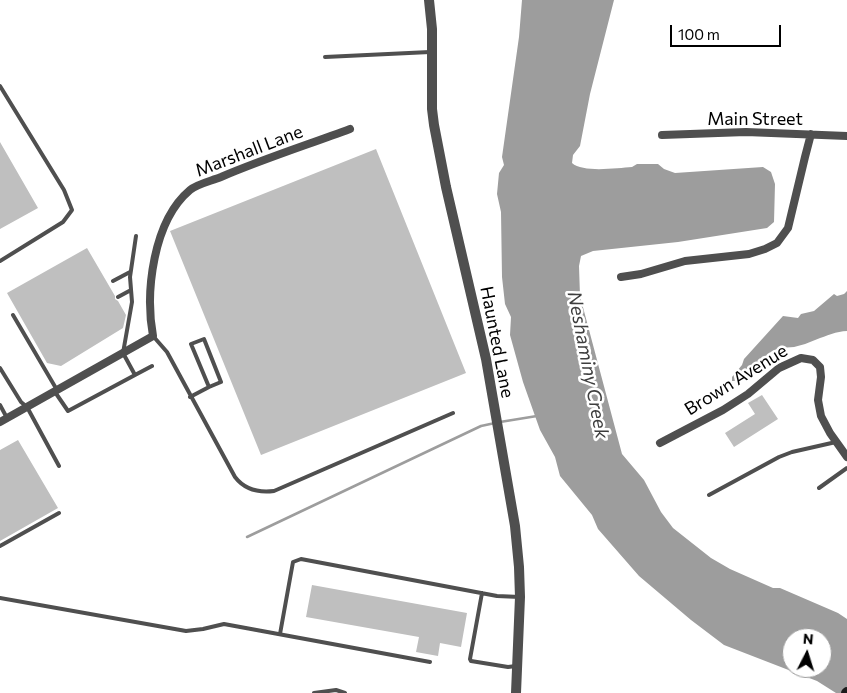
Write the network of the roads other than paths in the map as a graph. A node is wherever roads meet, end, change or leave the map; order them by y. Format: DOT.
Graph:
graph roads {
  1 [pos="429,0"];
  2 [pos="431,52"];
  3 [pos="325,57"];
  4 [pos="0,86"];
  5 [pos="350,129"];
  6 [pos="811,134"];
  7 [pos="662,135"];
  8 [pos="847,136"];
  9 [pos="136,236"];
  10 [pos="0,261"];
  11 [pos="130,272"];
  12 [pos="621,277"];
  13 [pos="113,281"];
  14 [pos="131,290"];
  15 [pos="118,297"];
  16 [pos="13,315"];
  17 [pos="154,336"];
  18 [pos="123,353"];
  19 [pos="152,366"];
  20 [pos="0,368"];
  21 [pos="135,375"];
  22 [pos="209,387"];
  23 [pos="56,391"];
  24 [pos="190,396"];
  25 [pos="0,406"];
  26 [pos="27,407"];
  27 [pos="453,413"];
  28 [pos="3,420"];
  29 [pos="836,442"];
  30 [pos="660,443"];
  31 [pos="847,457"];
  32 [pos="59,466"];
  33 [pos="847,468"];
  34 [pos="819,488"];
  35 [pos="709,495"];
  36 [pos="59,513"];
  37 [pos="0,546"];
  38 [pos="482,593"];
  39 [pos="520,597"];
  40 [pos="0,598"];
  41 [pos="280,634"];
  42 [pos="430,662"];
  43 [pos="517,666"];
  44 [pos="314,693"];
  45 [pos="345,693"];
  46 [pos="516,693"];
  1 -- 2 [label="street, Haunted Lane"];
  2 -- 3 [label="lane"];
  2 -- 39 [label="street, Haunted Lane"];
  4 -- 10 [label="lane"];
  5 -- 17 [label="street, Marshall Lane"];
  6 -- 7 [label="street, Main Street"];
  6 -- 8 [label="street, Main Street"];
  6 -- 12 [label="street"];
  9 -- 11 [label="lane"];
  11 -- 13 [label="lane"];
  11 -- 14 [label="lane"];
  14 -- 15 [label="lane"];
  14 -- 18 [label="lane"];
  16 -- 23 [label="lane"];
  17 -- 18 [label="street"];
  17 -- 24 [label="lane"];
  18 -- 21 [label="lane"];
  18 -- 23 [label="street"];
  19 -- 21 [label="lane"];
  20 -- 26 [label="lane"];
  21 -- 23 [label="lane"];
  22 -- 22 [label="lane"];
  22 -- 24 [label="lane"];
  23 -- 26 [label="street"];
  24 -- 27 [label="lane"];
  25 -- 28 [label="lane"];
  26 -- 28 [label="street"];
  26 -- 32 [label="lane"];
  29 -- 30 [label="street, Brown Avenue"];
  29 -- 31 [label="street, Brown Avenue"];
  29 -- 35 [label="lane"];
  33 -- 34 [label="lane"];
  36 -- 37 [label="lane"];
  38 -- 39 [label="lane"];
  38 -- 41 [label="lane"];
  38 -- 43 [label="lane"];
  39 -- 43 [label="street, Haunted Lane"];
  40 -- 41 [label="lane"];
  41 -- 42 [label="lane"];
  43 -- 46 [label="street, Haunted Lane"];
  44 -- 45 [label="lane"];
}
